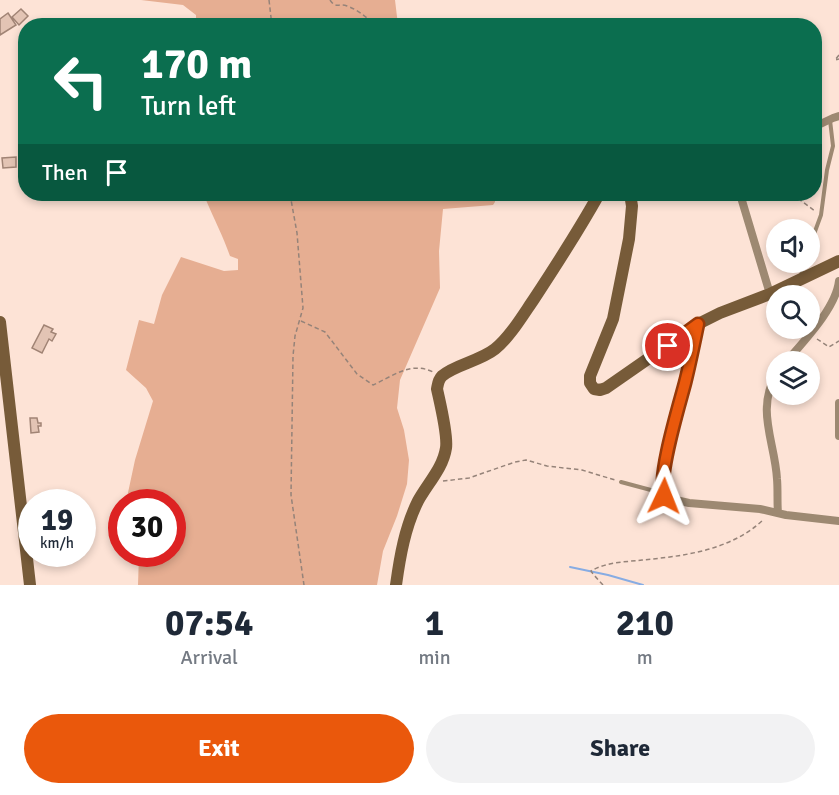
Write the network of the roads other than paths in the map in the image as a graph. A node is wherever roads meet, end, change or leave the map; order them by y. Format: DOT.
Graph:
graph roads {
  1 [pos="834,118"];
  2 [pos="595,201"];
  3 [pos="631,201"];
  4 [pos="742,201"];
  5 [pos="820,219"];
  6 [pos="839,261"];
  7 [pos="802,273"];
  8 [pos="800,280"];
  9 [pos="839,281"];
  10 [pos="768,285"];
  11 [pos="790,285"];
  12 [pos="766,296"];
  13 [pos="0,322"];
  14 [pos="698,324"];
  15 [pos="795,351"];
  16 [pos="839,403"];
  17 [pos="766,405"];
  18 [pos="839,436"];
  19 [pos="621,483"];
  20 [pos="663,493"];
  21 [pos="775,512"];
  22 [pos="839,521"];
  23 [pos="30,585"];
  24 [pos="396,585"];
  1 -- 5 [label="lane"];
  2 -- 24 [label="main road"];
  3 -- 14 [label="main road"];
  4 -- 10 [label="street"];
  6 -- 8 [label="main road"];
  7 -- 8 [label="lane"];
  8 -- 11 [label="main road"];
  9 -- 15 [label="street"];
  12 -- 14 [label="main road"];
  13 -- 23 [label="main road"];
  14 -- 20 [label="street"];
  16 -- 18 [label="street"];
  17 -- 21 [label="street"];
  19 -- 20 [label="lane"];
  20 -- 21 [label="street"];
  21 -- 22 [label="street"];
}
